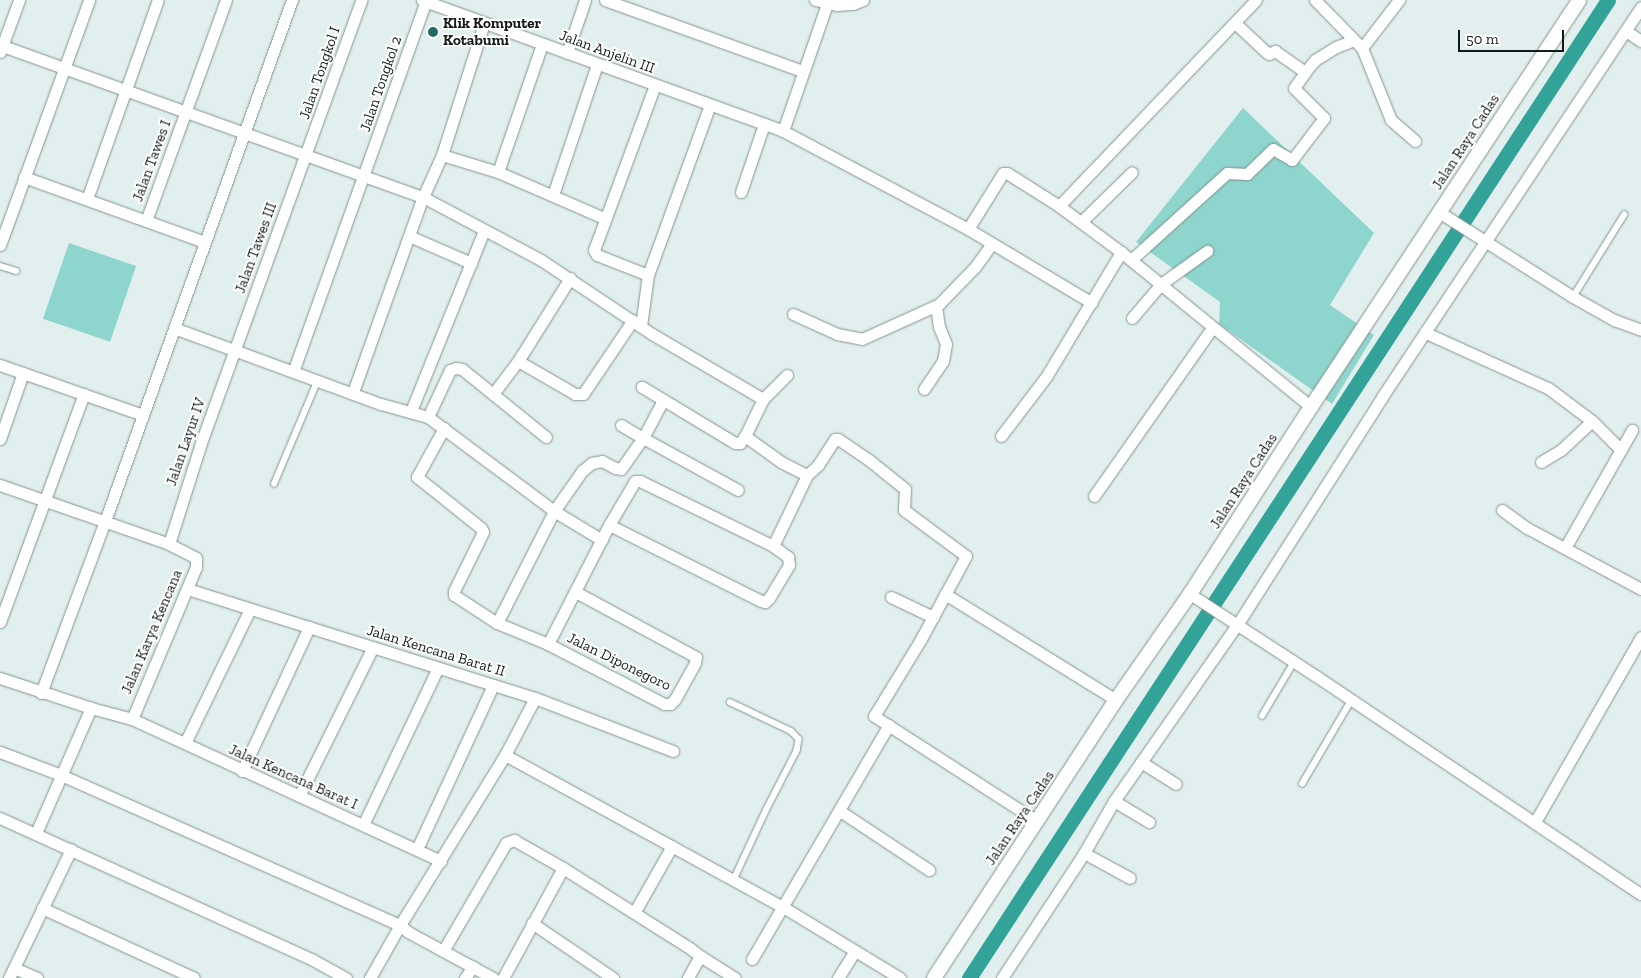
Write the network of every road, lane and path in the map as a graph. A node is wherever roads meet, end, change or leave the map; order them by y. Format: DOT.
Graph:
graph roads {
  1 [pos="19,0"];
  2 [pos="89,0"];
  3 [pos="158,0"];
  4 [pos="226,0"];
  5 [pos="292,0"];
  6 [pos="361,0"];
  7 [pos="585,0"];
  8 [pos="606,0"];
  9 [pos="863,0"];
  10 [pos="1256,0"];
  11 [pos="1315,0"];
  12 [pos="1398,0"];
  13 [pos="1579,0"];
  14 [pos="424,1"];
  15 [pos="820,2"];
  16 [pos="1641,8"];
  17 [pos="484,23"];
  18 [pos="1235,23"];
  19 [pos="1626,31"];
  20 [pos="1641,41"];
  21 [pos="542,44"];
  22 [pos="1358,44"];
  23 [pos="1,48"];
  24 [pos="567,53"];
  25 [pos="597,64"];
  26 [pos="65,67"];
  27 [pos="802,71"];
  28 [pos="1305,72"];
  29 [pos="655,85"];
  30 [pos="125,91"];
  31 [pos="710,105"];
  32 [pos="186,112"];
  33 [pos="764,124"];
  34 [pos="783,131"];
  35 [pos="245,133"];
  36 [pos="1415,141"];
  37 [pos="306,155"];
  38 [pos="442,155"];
  39 [pos="498,172"];
  40 [pos="1132,172"];
  41 [pos="365,176"];
  42 [pos="24,177"];
  43 [pos="741,192"];
  44 [pos="553,195"];
  45 [pos="423,197"];
  46 [pos="87,199"];
  47 [pos="1059,206"];
  48 [pos="1443,214"];
  49 [pos="1624,215"];
  50 [pos="604,218"];
  51 [pos="146,220"];
  52 [pos="1081,222"];
  53 [pos="968,229"];
  54 [pos="484,230"];
  55 [pos="409,236"];
  56 [pos="1481,236"];
  57 [pos="205,242"];
  58 [pos="992,244"];
  59 [pos="0,245"];
  60 [pos="1207,251"];
  61 [pos="1121,252"];
  62 [pos="1131,260"];
  63 [pos="471,263"];
  64 [pos="0,266"];
  65 [pos="16,271"];
  66 [pos="648,275"];
  67 [pos="570,278"];
  68 [pos="1161,284"];
  69 [pos="1574,297"];
  70 [pos="1092,304"];
  71 [pos="936,306"];
  72 [pos="793,314"];
  73 [pos="1132,318"];
  74 [pos="637,323"];
  75 [pos="174,328"];
  76 [pos="1212,328"];
  77 [pos="1641,330"];
  78 [pos="1426,333"];
  79 [pos="234,350"];
  80 [pos="518,361"];
  81 [pos="0,366"];
  82 [pos="293,372"];
  83 [pos="23,374"];
  84 [pos="787,375"];
  85 [pos="318,380"];
  86 [pos="642,387"];
  87 [pos="924,389"];
  88 [pos="353,392"];
  89 [pos="84,394"];
  90 [pos="493,394"];
  91 [pos="663,400"];
  92 [pos="763,400"];
  93 [pos="1310,406"];
  94 [pos="411,411"];
  95 [pos="143,415"];
  96 [pos="428,417"];
  97 [pos="1592,421"];
  98 [pos="621,425"];
  99 [pos="444,428"];
  100 [pos="1632,430"];
  101 [pos="546,436"];
  102 [pos="745,436"];
  103 [pos="1001,436"];
  104 [pos="643,438"];
  105 [pos="0,439"];
  106 [pos="1621,450"];
  107 [pos="1541,462"];
  108 [pos="807,475"];
  109 [pos="274,484"];
  110 [pos="0,485"];
  111 [pos="738,490"];
  112 [pos="1094,496"];
  113 [pos="45,500"];
  114 [pos="1502,510"];
  115 [pos="554,511"];
  116 [pos="105,522"];
  117 [pos="609,525"];
  118 [pos="602,540"];
  119 [pos="169,544"];
  120 [pos="773,546"];
  121 [pos="1565,548"];
  122 [pos="187,588"];
  123 [pos="1641,589"];
  124 [pos="576,592"];
  125 [pos="945,594"];
  126 [pos="1192,595"];
  127 [pos="892,597"];
  128 [pos="250,609"];
  129 [pos="933,617"];
  130 [pos="0,622"];
  131 [pos="497,623"];
  132 [pos="1235,624"];
  133 [pos="309,628"];
  134 [pos="1641,637"];
  135 [pos="548,644"];
  136 [pos="373,647"];
  137 [pos="1294,661"];
  138 [pos="438,668"];
  139 [pos="0,678"];
  140 [pos="493,685"];
  141 [pos="41,693"];
  142 [pos="535,698"];
  143 [pos="1352,699"];
  144 [pos="1116,700"];
  145 [pos="730,702"];
  146 [pos="91,708"];
  147 [pos="1262,716"];
  148 [pos="132,719"];
  149 [pos="888,725"];
  150 [pos="185,744"];
  151 [pos="673,751"];
  152 [pos="0,752"];
  153 [pos="505,755"];
  154 [pos="1141,762"];
  155 [pos="242,771"];
  156 [pos="61,775"];
  157 [pos="1176,784"];
  158 [pos="1302,784"];
  159 [pos="299,796"];
  160 [pos="1114,801"];
  161 [pos="840,811"];
  162 [pos="0,820"];
  163 [pos="1037,821"];
  164 [pos="1149,822"];
  165 [pos="1535,822"];
  166 [pos="363,825"];
  167 [pos="36,833"];
  168 [pos="672,846"];
  169 [pos="71,849"];
  170 [pos="417,849"];
  171 [pos="1084,852"];
  172 [pos="441,861"];
  173 [pos="563,868"];
  174 [pos="929,870"];
  175 [pos="1130,878"];
  176 [pos="734,880"];
  177 [pos="1641,894"];
  178 [pos="783,907"];
  179 [pos="42,908"];
  180 [pos="634,912"];
  181 [pos="532,923"];
  182 [pos="400,924"];
  183 [pos="855,951"];
  184 [pos="442,952"];
  185 [pos="700,956"];
  186 [pos="752,959"];
  187 [pos="473,966"];
  188 [pos="12,973"];
  189 [pos="323,973"];
  190 [pos="37,978"];
  191 [pos="194,978"];
  192 [pos="346,978"];
  193 [pos="370,978"];
  194 [pos="465,978"];
  195 [pos="493,978"];
  196 [pos="503,978"];
  197 [pos="613,978"];
  198 [pos="688,978"];
  199 [pos="735,978"];
  200 [pos="838,978"];
  201 [pos="900,978"];
  202 [pos="934,978"];
  203 [pos="1002,978"];
  1 -- 23 [label="street"];
  2 -- 26 [label="street"];
  3 -- 30 [label="street"];
  4 -- 32 [label="street, Jalan Tawes I"];
  5 -- 35 [label="street"];
  6 -- 37 [label="street, Jalan Tongkol I"];
  7 -- 24 [label="street"];
  8 -- 27 [label="street"];
  9 -- 15 [label="street"];
  10 -- 18 [label="street"];
  11 -- 22 [label="street"];
  12 -- 22 [label="street"];
  13 -- 48 [label="street, Jalan Raya Cadas"];
  14 -- 17 [label="street, Jalan Anjelin III"];
  14 -- 41 [label="street, Jalan Tongkol 2"];
  15 -- 27 [label="street"];
  16 -- 19 [label="street"];
  17 -- 21 [label="street, Jalan Anjelin III"];
  17 -- 38 [label="street"];
  18 -- 28 [label="street"];
  18 -- 47 [label="street"];
  19 -- 20 [label="street"];
  19 -- 56 [label="street"];
  21 -- 24 [label="street, Jalan Anjelin III"];
  21 -- 39 [label="street"];
  22 -- 28 [label="street"];
  22 -- 36 [label="street"];
  23 -- 26 [label="street"];
  24 -- 25 [label="street, Jalan Anjelin III"];
  25 -- 29 [label="street, Jalan Anjelin III"];
  25 -- 44 [label="street"];
  26 -- 30 [label="street"];
  26 -- 42 [label="street"];
  27 -- 34 [label="street"];
  28 -- 62 [label="street"];
  29 -- 31 [label="street, Jalan Anjelin III"];
  29 -- 50 [label="street"];
  30 -- 32 [label="street"];
  30 -- 46 [label="street"];
  31 -- 33 [label="street, Jalan Anjelin III"];
  31 -- 66 [label="street"];
  32 -- 35 [label="street"];
  32 -- 51 [label="street, Jalan Tawes I"];
  33 -- 34 [label="street, Jalan Anjelin III"];
  33 -- 43 [label="street"];
  34 -- 53 [label="street, Jalan Anjelin III"];
  35 -- 37 [label="street"];
  35 -- 57 [label="street"];
  37 -- 41 [label="street"];
  37 -- 79 [label="street, Jalan Tawes III"];
  38 -- 39 [label="street"];
  38 -- 45 [label="street"];
  39 -- 44 [label="street"];
  40 -- 52 [label="street"];
  41 -- 45 [label="street"];
  41 -- 82 [label="street, Jalan Tongkol 2"];
  42 -- 46 [label="street"];
  42 -- 59 [label="street"];
  44 -- 50 [label="street"];
  45 -- 54 [label="street"];
  45 -- 55 [label="street"];
  46 -- 51 [label="street"];
  47 -- 52 [label="street"];
  47 -- 53 [label="street"];
  48 -- 56 [label="street"];
  48 -- 93 [label="street, Jalan Raya Cadas"];
  49 -- 69 [label="lane"];
  50 -- 66 [label="street"];
  51 -- 57 [label="street"];
  52 -- 61 [label="street"];
  53 -- 58 [label="street, Jalan Anjelin III"];
  54 -- 63 [label="street"];
  54 -- 67 [label="street"];
  55 -- 63 [label="street"];
  55 -- 88 [label="street"];
  56 -- 69 [label="street"];
  56 -- 78 [label="street"];
  57 -- 75 [label="street"];
  58 -- 70 [label="street, Jalan Anjelin III"];
  58 -- 71 [label="street"];
  60 -- 68 [label="street"];
  61 -- 62 [label="street"];
  61 -- 70 [label="street"];
  62 -- 68 [label="street"];
  63 -- 94 [label="street"];
  64 -- 65 [label="lane"];
  66 -- 74 [label="street"];
  67 -- 74 [label="street"];
  67 -- 80 [label="street"];
  68 -- 73 [label="street"];
  68 -- 76 [label="street"];
  69 -- 77 [label="street"];
  70 -- 103 [label="street"];
  71 -- 72 [label="street"];
  71 -- 87 [label="street"];
  74 -- 80 [label="street"];
  74 -- 92 [label="street"];
  75 -- 79 [label="street"];
  75 -- 95 [label="street"];
  76 -- 93 [label="street"];
  76 -- 112 [label="street"];
  78 -- 97 [label="street"];
  78 -- 132 [label="street"];
  79 -- 82 [label="street"];
  79 -- 119 [label="street, Jalan Layur IV"];
  80 -- 90 [label="street"];
  81 -- 83 [label="street"];
  82 -- 85 [label="street"];
  83 -- 89 [label="street"];
  83 -- 105 [label="street"];
  84 -- 92 [label="street"];
  85 -- 88 [label="street"];
  85 -- 109 [label="lane"];
  86 -- 91 [label="street"];
  88 -- 94 [label="street"];
  89 -- 95 [label="street"];
  89 -- 113 [label="street"];
  90 -- 96 [label="street"];
  90 -- 101 [label="street"];
  91 -- 102 [label="street"];
  91 -- 104 [label="street"];
  92 -- 102 [label="street"];
  93 -- 126 [label="street, Jalan Raya Cadas"];
  94 -- 96 [label="street"];
  95 -- 116 [label="street"];
  96 -- 99 [label="street"];
  97 -- 106 [label="street"];
  97 -- 107 [label="street"];
  98 -- 104 [label="street"];
  99 -- 115 [label="street"];
  99 -- 131 [label="street"];
  100 -- 106 [label="street"];
  102 -- 108 [label="street"];
  104 -- 111 [label="street"];
  104 -- 115 [label="street"];
  106 -- 121 [label="street"];
  108 -- 120 [label="street"];
  108 -- 125 [label="street"];
  110 -- 113 [label="street"];
  113 -- 116 [label="street"];
  113 -- 130 [label="street"];
  114 -- 121 [label="street"];
  115 -- 118 [label="street"];
  115 -- 131 [label="street"];
  116 -- 119 [label="street"];
  116 -- 141 [label="street"];
  117 -- 118 [label="street"];
  117 -- 120 [label="street"];
  117 -- 120 [label="street"];
  118 -- 124 [label="street"];
  119 -- 122 [label="street, Jalan Karya Kencana"];
  121 -- 123 [label="street"];
  122 -- 128 [label="street, Jalan Kencana Barat II"];
  122 -- 148 [label="street, Jalan Karya Kencana"];
  124 -- 135 [label="street"];
  124 -- 135 [label="street, Jalan Diponegoro"];
  125 -- 129 [label="street"];
  125 -- 144 [label="street"];
  126 -- 132 [label="street"];
  126 -- 144 [label="street, Jalan Raya Cadas"];
  127 -- 129 [label="street"];
  128 -- 133 [label="street, Jalan Kencana Barat II"];
  128 -- 150 [label="street"];
  129 -- 149 [label="street"];
  131 -- 135 [label="street"];
  132 -- 137 [label="street"];
  132 -- 154 [label="street"];
  133 -- 136 [label="street, Jalan Kencana Barat II"];
  133 -- 155 [label="street"];
  134 -- 165 [label="street"];
  136 -- 138 [label="street, Jalan Kencana Barat II"];
  136 -- 159 [label="street"];
  137 -- 143 [label="street"];
  137 -- 147 [label="lane"];
  138 -- 140 [label="street, Jalan Kencana Barat II"];
  138 -- 166 [label="street"];
  139 -- 141 [label="street, Jalan Kencana Barat I"];
  140 -- 142 [label="street, Jalan Kencana Barat II"];
  140 -- 170 [label="street"];
  141 -- 146 [label="street, Jalan Kencana Barat I"];
  142 -- 151 [label="street, Jalan Kencana Barat II"];
  142 -- 153 [label="street"];
  143 -- 158 [label="lane"];
  143 -- 165 [label="street"];
  144 -- 163 [label="street, Jalan Raya Cadas"];
  145 -- 176 [label="lane"];
  146 -- 148 [label="street, Jalan Kencana Barat I"];
  146 -- 156 [label="street"];
  148 -- 150 [label="street, Jalan Kencana Barat I"];
  149 -- 161 [label="street"];
  149 -- 163 [label="street"];
  150 -- 155 [label="street, Jalan Kencana Barat I"];
  152 -- 156 [label="street"];
  153 -- 168 [label="street"];
  153 -- 172 [label="street"];
  154 -- 157 [label="street"];
  154 -- 160 [label="street"];
  155 -- 159 [label="street, Jalan Kencana Barat I"];
  156 -- 167 [label="street"];
  156 -- 182 [label="street"];
  159 -- 166 [label="street, Jalan Kencana Barat I"];
  160 -- 164 [label="street"];
  160 -- 171 [label="street"];
  161 -- 174 [label="street"];
  161 -- 178 [label="street"];
  162 -- 167 [label="street"];
  163 -- 202 [label="street, Jalan Raya Cadas"];
  165 -- 177 [label="street"];
  166 -- 170 [label="street, Jalan Kencana Barat I"];
  167 -- 169 [label="street"];
  168 -- 176 [label="street"];
  168 -- 180 [label="street"];
  169 -- 179 [label="street"];
  169 -- 189 [label="street"];
  170 -- 172 [label="street, Jalan Kencana Barat I"];
  171 -- 175 [label="street"];
  171 -- 203 [label="street"];
  172 -- 182 [label="street"];
  173 -- 180 [label="street"];
  173 -- 181 [label="street"];
  173 -- 184 [label="street"];
  176 -- 178 [label="street"];
  178 -- 183 [label="street"];
  178 -- 186 [label="street"];
  179 -- 188 [label="street"];
  179 -- 191 [label="street"];
  180 -- 185 [label="street"];
  181 -- 196 [label="street"];
  181 -- 197 [label="street"];
  182 -- 184 [label="street"];
  182 -- 193 [label="street"];
  183 -- 200 [label="street"];
  183 -- 201 [label="street"];
  184 -- 187 [label="street"];
  185 -- 198 [label="street"];
  185 -- 199 [label="street"];
  187 -- 194 [label="street"];
  187 -- 195 [label="street"];
  188 -- 190 [label="street"];
  189 -- 192 [label="street"];
}
